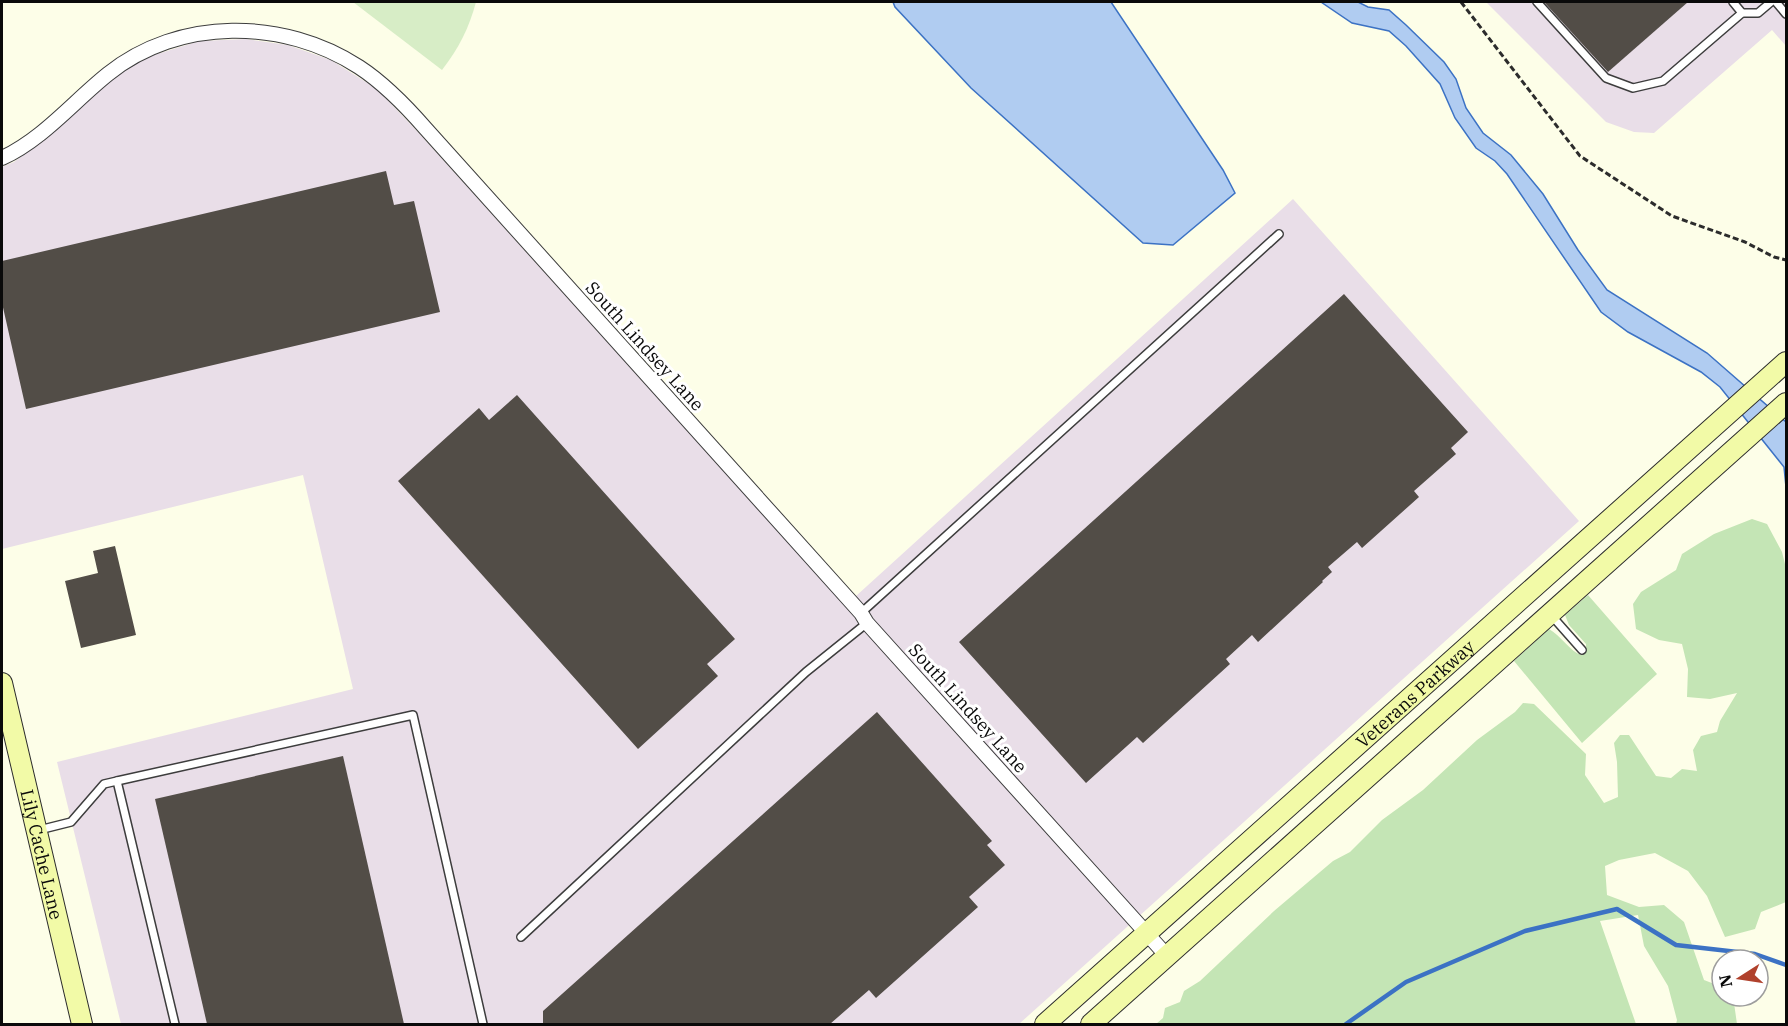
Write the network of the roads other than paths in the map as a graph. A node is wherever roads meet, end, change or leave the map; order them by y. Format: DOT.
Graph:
graph roads {
  1 [pos="1537,2"];
  2 [pos="1732,2"];
  3 [pos="1771,2"];
  4 [pos="1776,2"];
  5 [pos="1742,13"];
  6 [pos="1786,14"];
  7 [pos="2,158"];
  8 [pos="1280,234"];
  9 [pos="1782,366"];
  10 [pos="1786,403"];
  11 [pos="1549,614"];
  12 [pos="864,618"];
  13 [pos="1582,650"];
  14 [pos="2,683"];
  15 [pos="117,781"];
  16 [pos="36,831"];
  17 [pos="1148,933"];
  18 [pos="521,937"];
  19 [pos="1167,956"];
  20 [pos="82,1024"];
  21 [pos="175,1024"];
  22 [pos="483,1024"];
  23 [pos="1045,1024"];
  24 [pos="1091,1024"];
  1 -- 5 [label="lane"];
  2 -- 5 [label="lane"];
  3 -- 5 [label="lane"];
  4 -- 6 [label="lane"];
  7 -- 12 [label="street, South Lindsey Lane"];
  8 -- 12 [label="lane"];
  9 -- 17 [label="main road, Veterans Parkway"];
  10 -- 11 [label="main road, Veterans Parkway"];
  11 -- 13 [label="lane"];
  11 -- 19 [label="main road, Veterans Parkway"];
  12 -- 17 [label="street, South Lindsey Lane"];
  12 -- 18 [label="lane"];
  14 -- 16 [label="main road, Lily Cache Lane"];
  15 -- 16 [label="lane"];
  15 -- 21 [label="lane"];
  15 -- 22 [label="lane"];
  16 -- 20 [label="main road, Lily Cache Lane"];
  17 -- 19 [label="street, South Lindsey Lane"];
  17 -- 23 [label="main road, Veterans Parkway"];
  19 -- 24 [label="main road, Veterans Parkway"];
}
